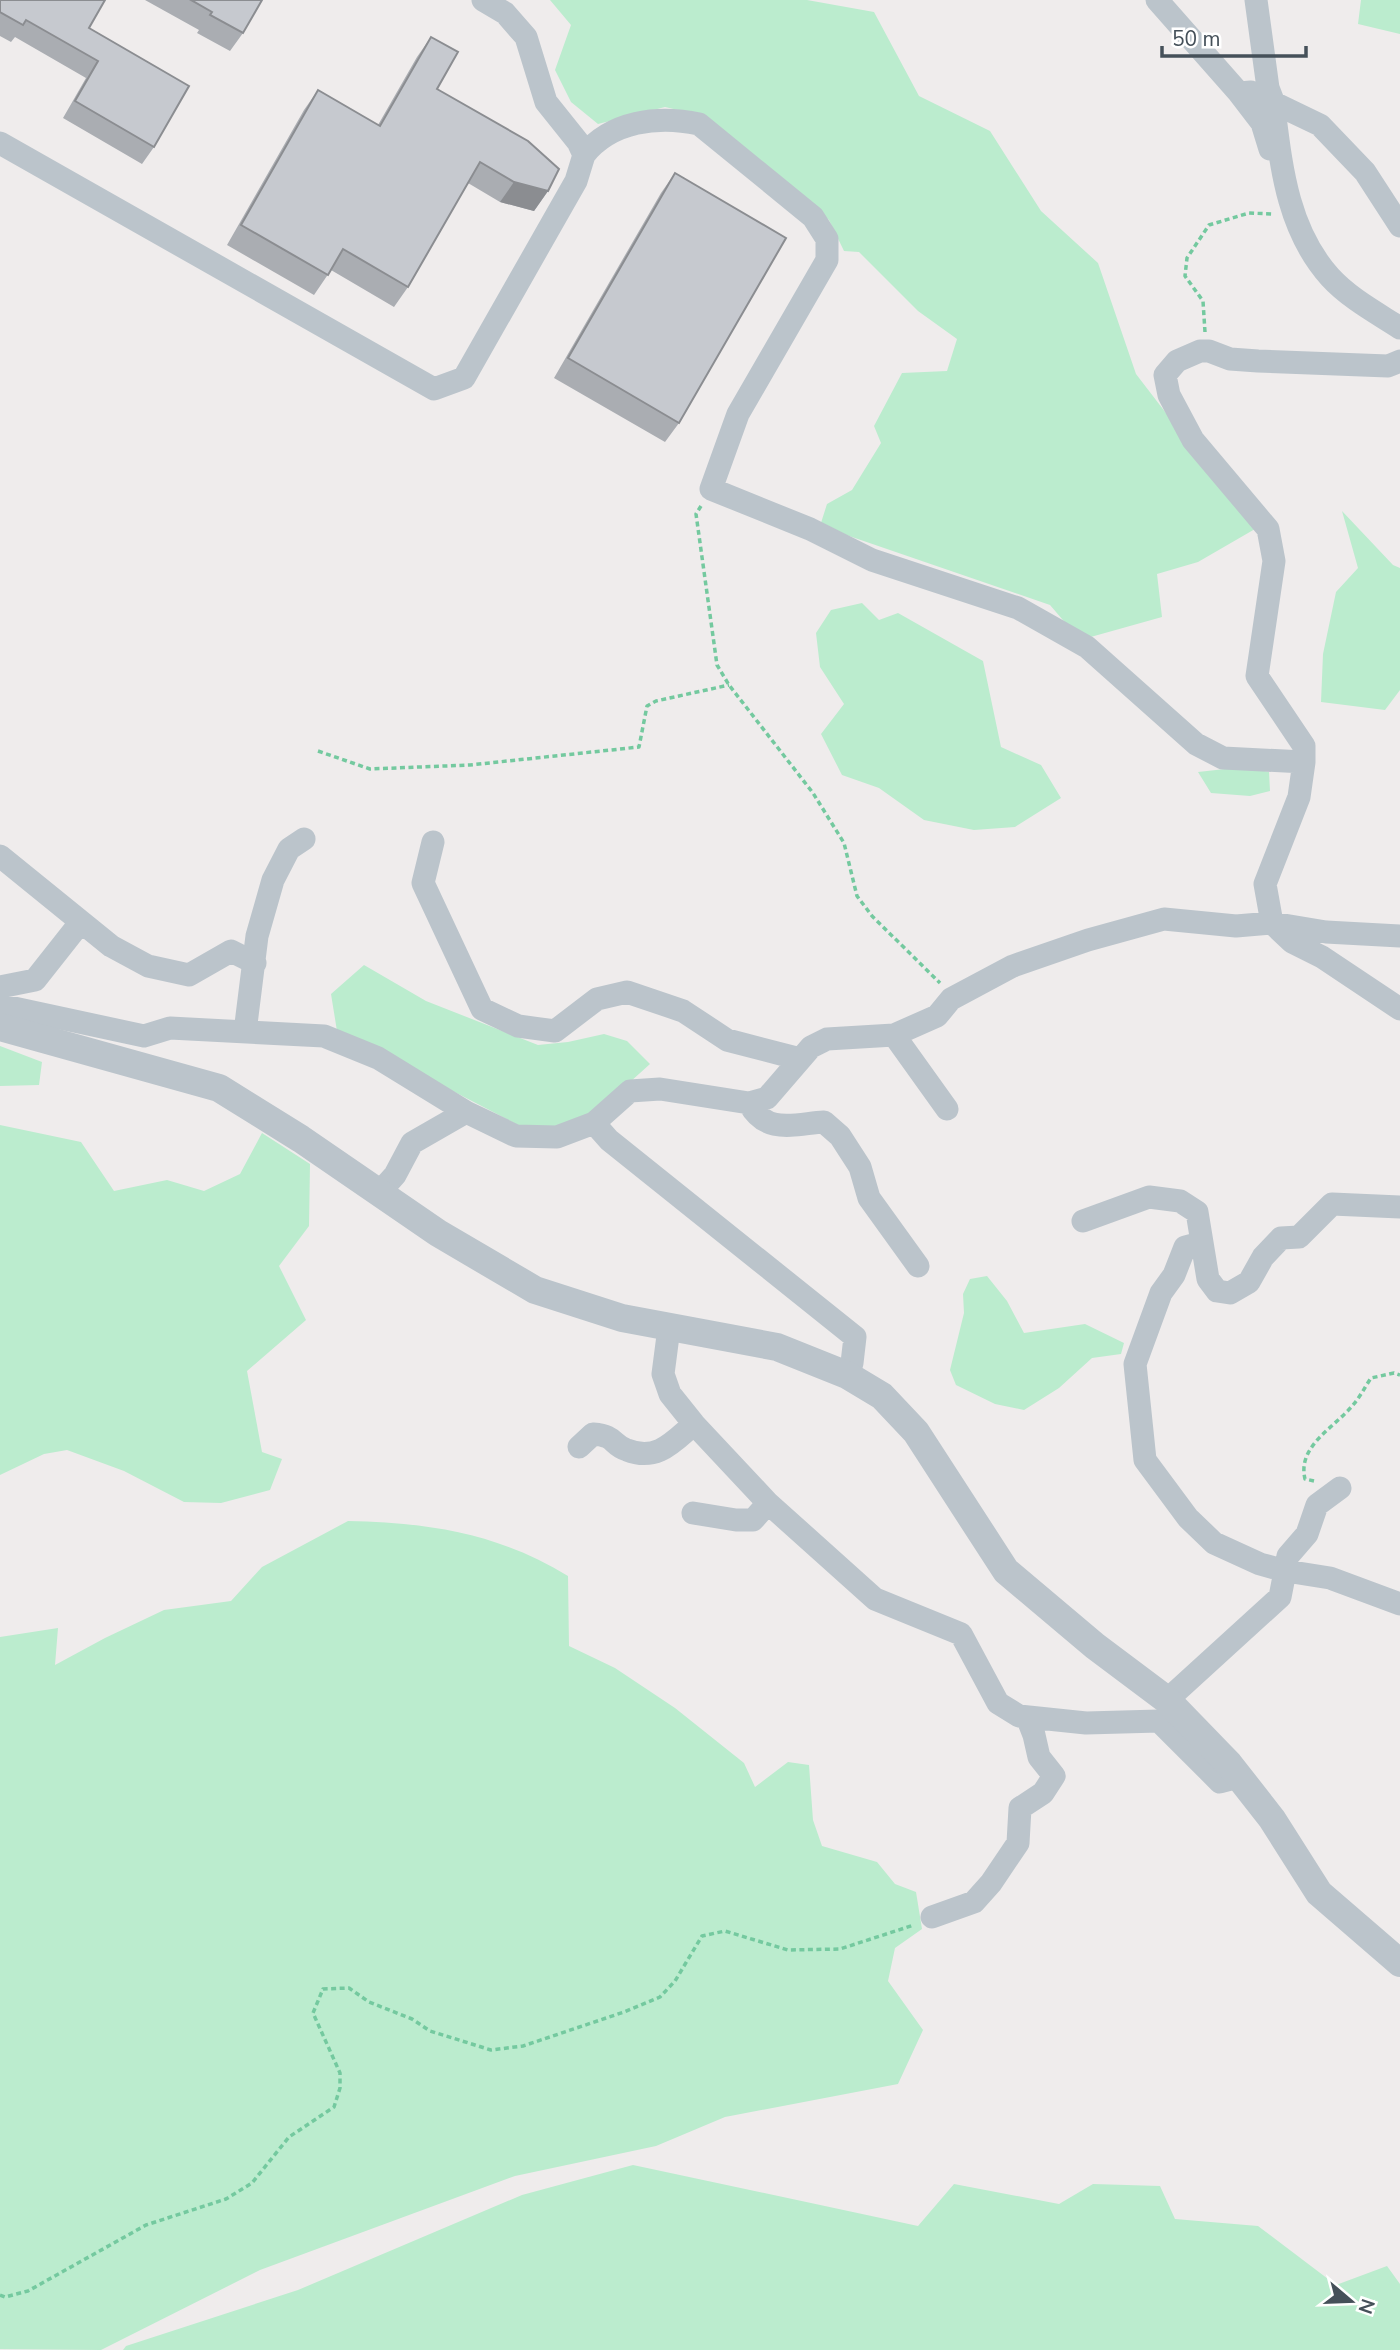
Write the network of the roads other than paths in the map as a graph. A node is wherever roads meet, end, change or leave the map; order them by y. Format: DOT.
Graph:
graph roads {
  1 [pos="483,0"];
  2 [pos="1157,0"];
  3 [pos="1256,0"];
  4 [pos="1239,93"];
  5 [pos="1273,101"];
  6 [pos="0,143"];
  7 [pos="584,155"];
  8 [pos="1282,167"];
  9 [pos="1400,226"];
  10 [pos="1400,328"];
  11 [pos="1400,361"];
  12 [pos="1304,762"];
  13 [pos="304,839"];
  14 [pos="433,842"];
  15 [pos="0,856"];
  16 [pos="80,923"];
  17 [pos="1272,923"];
  18 [pos="1400,936"];
  19 [pos="255,962"];
  20 [pos="0,987"];
  21 [pos="0,1005"];
  22 [pos="1400,1009"];
  23 [pos="0,1027"];
  24 [pos="245,1032"];
  25 [pos="894,1035"];
  26 [pos="800,1059"];
  27 [pos="750,1103"];
  28 [pos="947,1108"];
  29 [pos="466,1112"];
  30 [pos="594,1123"];
  31 [pos="378,1194"];
  32 [pos="1400,1207"];
  33 [pos="1083,1221"];
  34 [pos="1200,1243"];
  35 [pos="918,1266"];
  36 [pos="669,1328"];
  37 [pos="847,1375"];
  38 [pos="694,1424"];
  39 [pos="579,1447"];
  40 [pos="1340,1488"];
  41 [pos="768,1503"];
  42 [pos="693,1513"];
  43 [pos="1286,1571"];
  44 [pos="1400,1604"];
  45 [pos="1167,1700"];
  46 [pos="1027,1717"];
  47 [pos="1239,1777"];
  48 [pos="932,1917"];
  49 [pos="1400,1963"];
  1 -- 7 [label="street"];
  2 -- 4 [label="street"];
  3 -- 5 [label="street"];
  4 -- 5 [label="street"];
  4 -- 8 [label="street"];
  5 -- 8 [label="street"];
  5 -- 9 [label="street"];
  6 -- 7 [label="street"];
  7 -- 12 [label="street"];
  8 -- 10 [label="street"];
  11 -- 12 [label="street"];
  12 -- 17 [label="street"];
  13 -- 19 [label="street"];
  14 -- 26 [label="street"];
  15 -- 16 [label="street"];
  16 -- 19 [label="street"];
  16 -- 20 [label="street"];
  17 -- 18 [label="street"];
  17 -- 22 [label="street"];
  17 -- 25 [label="street"];
  19 -- 24 [label="street"];
  21 -- 24 [label="street"];
  23 -- 31 [label="street"];
  24 -- 29 [label="street"];
  25 -- 26 [label="street"];
  25 -- 28 [label="street"];
  26 -- 27 [label="street"];
  27 -- 30 [label="street"];
  27 -- 35 [label="street"];
  29 -- 30 [label="street"];
  29 -- 31 [label="street"];
  30 -- 37 [label="street"];
  31 -- 36 [label="street"];
  32 -- 34 [label="street"];
  33 -- 34 [label="street"];
  34 -- 43 [label="street"];
  36 -- 37 [label="street"];
  36 -- 38 [label="street"];
  37 -- 45 [label="street"];
  38 -- 39 [label="street"];
  38 -- 41 [label="street"];
  40 -- 43 [label="street"];
  41 -- 42 [label="street"];
  41 -- 46 [label="street"];
  43 -- 44 [label="street"];
  43 -- 45 [label="street"];
  45 -- 47 [label="street"];
  46 -- 47 [label="street"];
  46 -- 48 [label="street"];
  47 -- 49 [label="street"];
}
